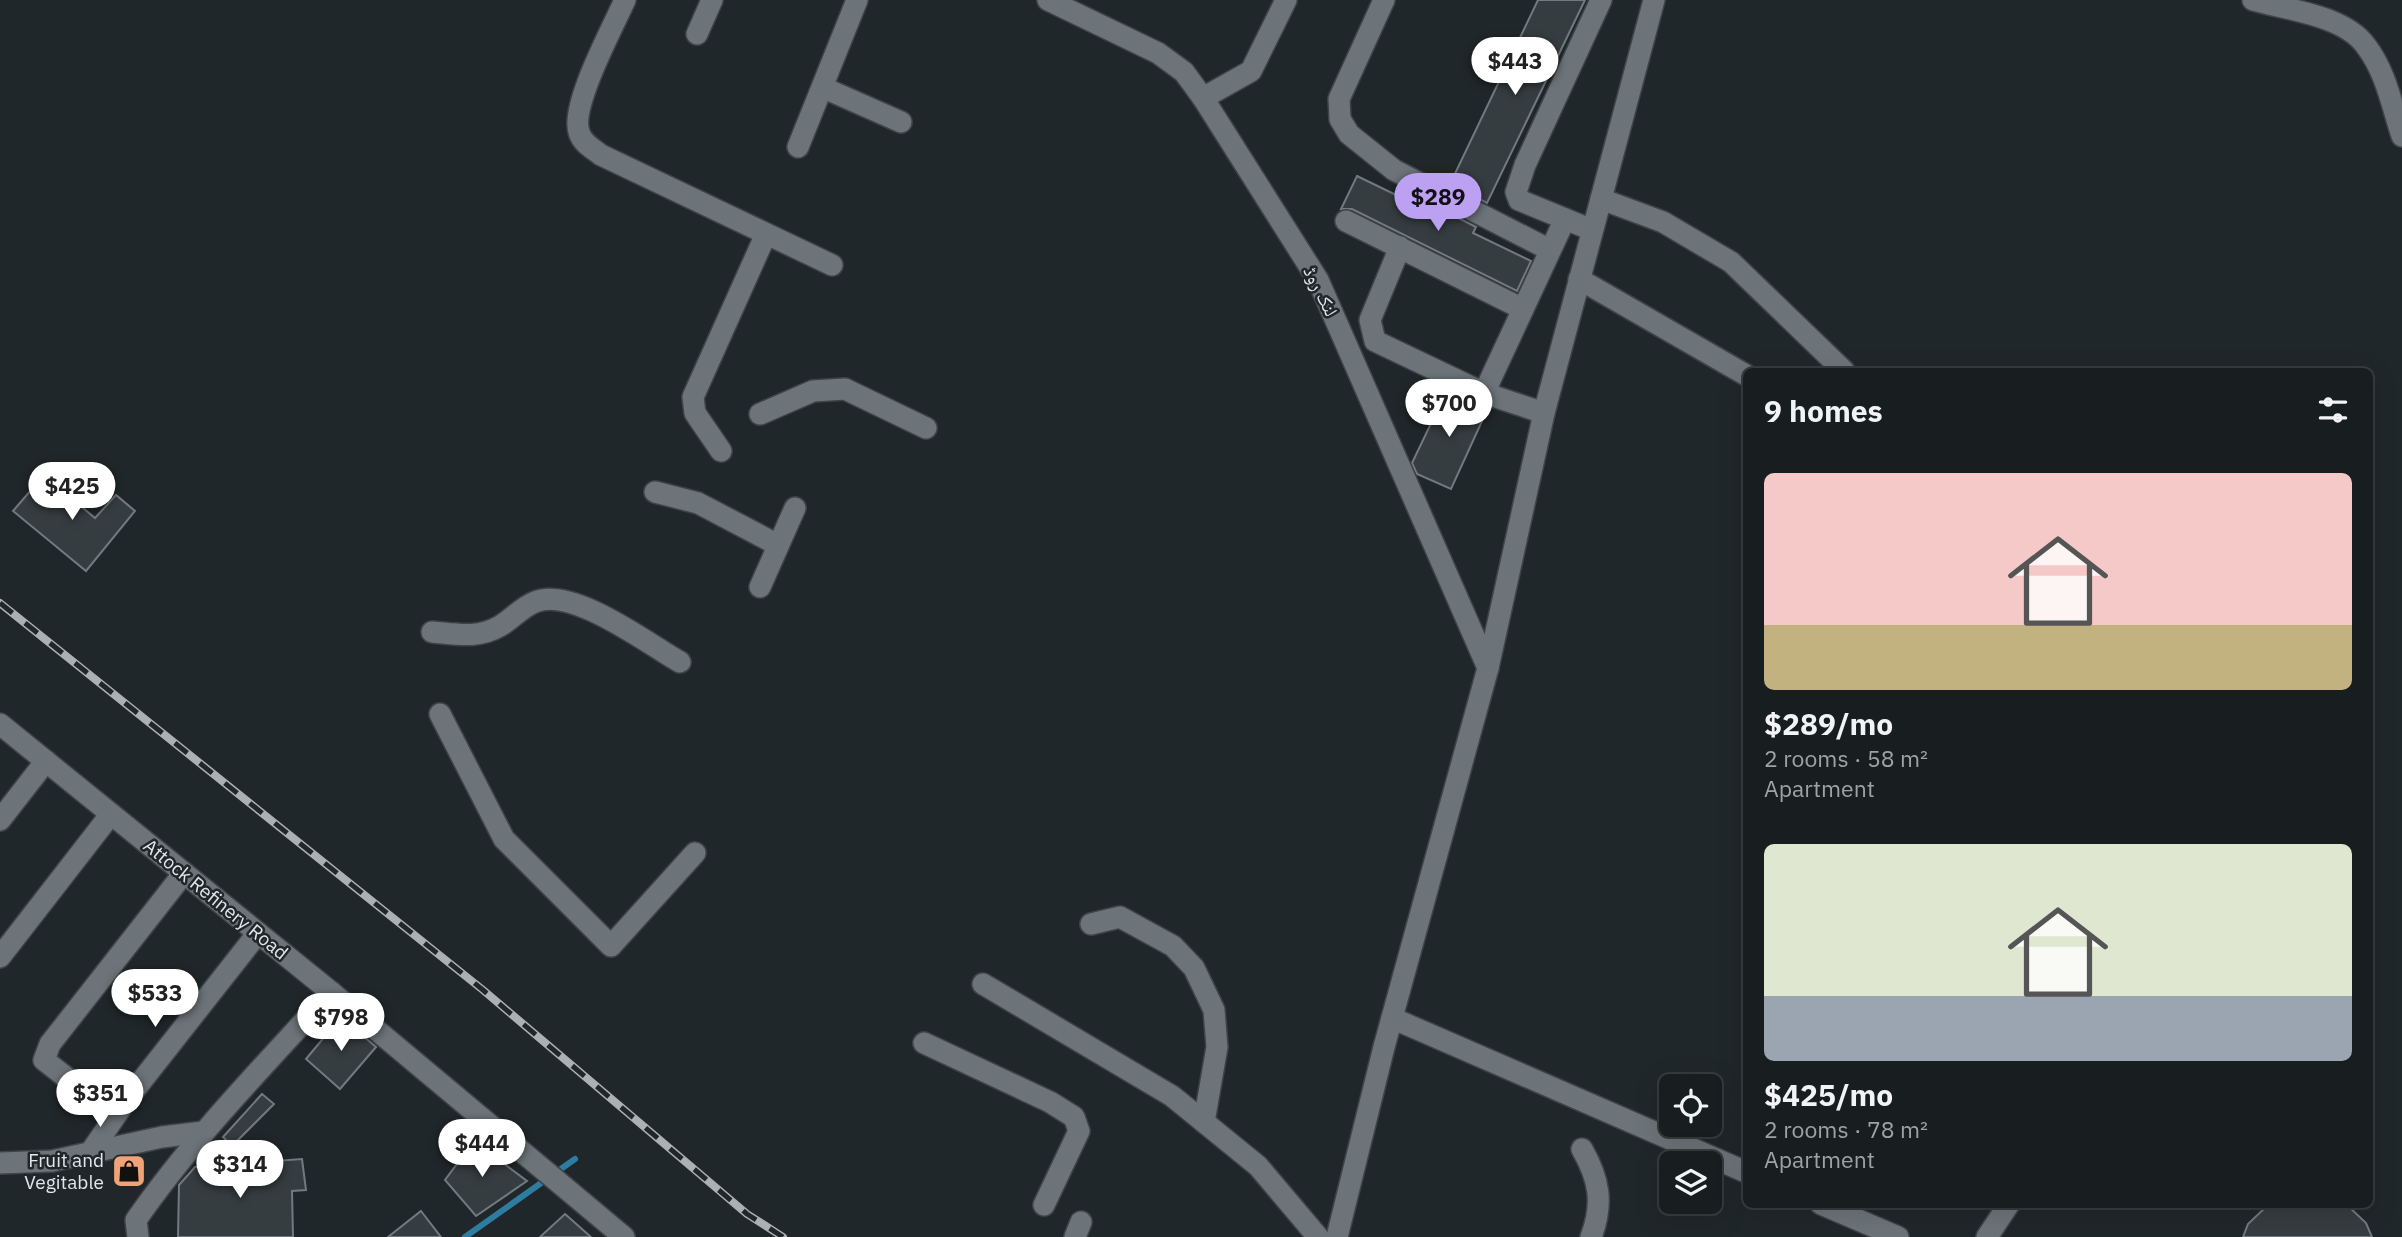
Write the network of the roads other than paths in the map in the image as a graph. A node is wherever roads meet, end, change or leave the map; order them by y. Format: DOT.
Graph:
graph roads {
  1 [pos="625,0"];
  2 [pos="712,0"];
  3 [pos="857,0"];
  4 [pos="1048,0"];
  5 [pos="1286,0"];
  6 [pos="1384,0"];
  7 [pos="1601,0"];
  8 [pos="1654,0"];
  9 [pos="2253,0"];
  10 [pos="697,34"];
  11 [pos="824,88"];
  12 [pos="1203,98"];
  13 [pos="901,122"];
  14 [pos="2402,136"];
  15 [pos="799,147"];
  16 [pos="1601,199"];
  17 [pos="1565,219"];
  18 [pos="1346,221"];
  19 [pos="1592,230"];
  20 [pos="766,233"];
  21 [pos="1400,247"];
  22 [pos="1550,250"];
  23 [pos="832,265"];
  24 [pos="1579,279"];
  25 [pos="1523,309"];
  26 [pos="1841,368"];
  27 [pos="1743,373"];
  28 [pos="1485,393"];
  29 [pos="1544,413"];
  30 [pos="760,414"];
  31 [pos="926,428"];
  32 [pos="721,451"];
  33 [pos="655,492"];
  34 [pos="795,508"];
  35 [pos="778,545"];
  36 [pos="760,587"];
  37 [pos="432,632"];
  38 [pos="680,663"];
  39 [pos="1488,668"];
  40 [pos="440,714"];
  41 [pos="0,724"];
  42 [pos="46,761"];
  43 [pos="111,814"];
  44 [pos="0,820"];
  45 [pos="695,853"];
  46 [pos="184,873"];
  47 [pos="1091,925"];
  48 [pos="258,933"];
  49 [pos="0,957"];
  50 [pos="983,984"];
  51 [pos="331,992"];
  52 [pos="1392,1018"];
  53 [pos="924,1043"];
  54 [pos="115,1116"];
  55 [pos="1204,1122"];
  56 [pos="203,1132"];
  57 [pos="1582,1149"];
  58 [pos="90,1153"];
  59 [pos="0,1163"];
  60 [pos="1743,1171"];
  61 [pos="1044,1205"];
  62 [pos="1830,1208"];
  63 [pos="2006,1208"];
  64 [pos="138,1237"];
  65 [pos="624,1237"];
  66 [pos="1318,1237"];
  67 [pos="1337,1237"];
  68 [pos="1591,1237"];
  69 [pos="1898,1237"];
  70 [pos="1987,1237"];
  1 -- 20 [label="street"];
  2 -- 10 [label="street"];
  3 -- 11 [label="street"];
  4 -- 12 [label="street, لنک روڈ"];
  5 -- 12 [label="street"];
  6 -- 22 [label="street"];
  7 -- 17 [label="street"];
  8 -- 16 [label="street"];
  9 -- 14 [label="street"];
  11 -- 13 [label="street"];
  11 -- 15 [label="street"];
  12 -- 39 [label="street, لنک روڈ"];
  16 -- 19 [label="street"];
  16 -- 26 [label="street"];
  17 -- 19 [label="street"];
  17 -- 22 [label="street"];
  18 -- 21 [label="street"];
  19 -- 24 [label="street"];
  20 -- 23 [label="street"];
  20 -- 32 [label="street"];
  21 -- 25 [label="street"];
  21 -- 28 [label="street"];
  22 -- 25 [label="street"];
  24 -- 27 [label="street"];
  24 -- 29 [label="street"];
  25 -- 28 [label="street"];
  28 -- 29 [label="street"];
  29 -- 39 [label="street"];
  30 -- 31 [label="street"];
  33 -- 35 [label="street"];
  34 -- 35 [label="street"];
  35 -- 36 [label="street"];
  37 -- 38 [label="street"];
  39 -- 52 [label="street"];
  40 -- 45 [label="street"];
  41 -- 42 [label="street, Attock Refinery Road"];
  42 -- 43 [label="street, Attock Refinery Road"];
  42 -- 44 [label="street"];
  43 -- 46 [label="street, Attock Refinery Road"];
  43 -- 49 [label="street"];
  46 -- 48 [label="street, Attock Refinery Road"];
  46 -- 54 [label="street"];
  47 -- 55 [label="street"];
  48 -- 51 [label="street, Attock Refinery Road"];
  48 -- 54 [label="street"];
  50 -- 55 [label="street"];
  51 -- 56 [label="street"];
  51 -- 65 [label="street, Attock Refinery Road"];
  52 -- 60 [label="street"];
  52 -- 67 [label="street"];
  53 -- 61 [label="street"];
  54 -- 58 [label="street"];
  55 -- 66 [label="street"];
  56 -- 58 [label="street"];
  56 -- 64 [label="street"];
  57 -- 68 [label="street"];
  58 -- 59 [label="street"];
  62 -- 69 [label="street"];
  63 -- 70 [label="street"];
}
